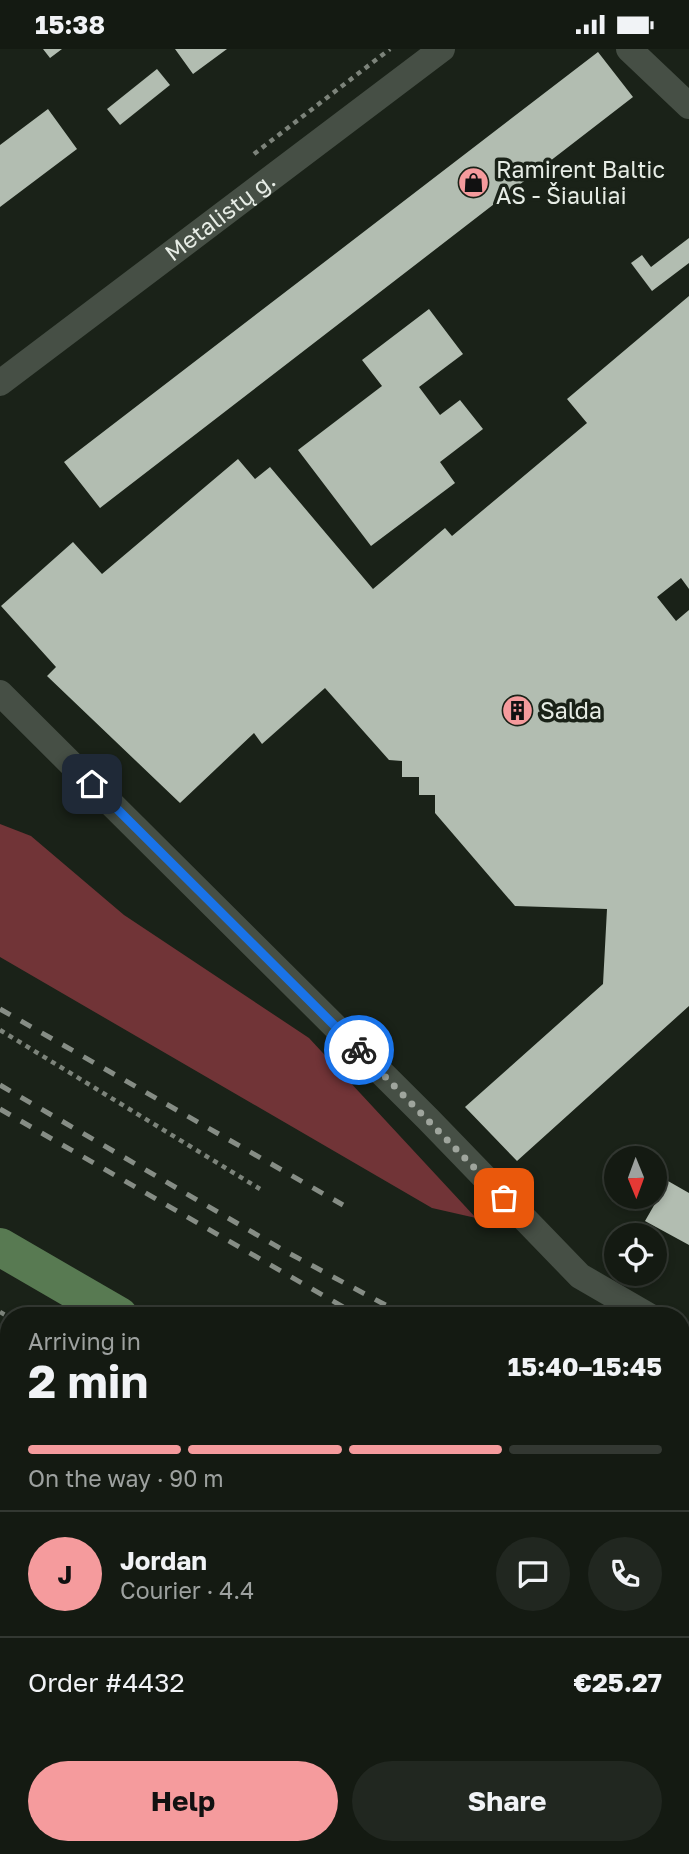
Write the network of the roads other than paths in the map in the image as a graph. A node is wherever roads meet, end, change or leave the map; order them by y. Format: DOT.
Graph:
graph roads {
  1 [pos="442,49"];
  2 [pos="629,49"];
  3 [pos="689,106"];
  4 [pos="0,383"];
  5 [pos="0,693"];
  6 [pos="0,1247"];
  7 [pos="104,1307"];
  8 [pos="633,1307"];
  1 -- 4 [label="street, Metalistų g."];
  2 -- 3 [label="street"];
  5 -- 8 [label="street"];
  6 -- 7 [label="main road"];
}
